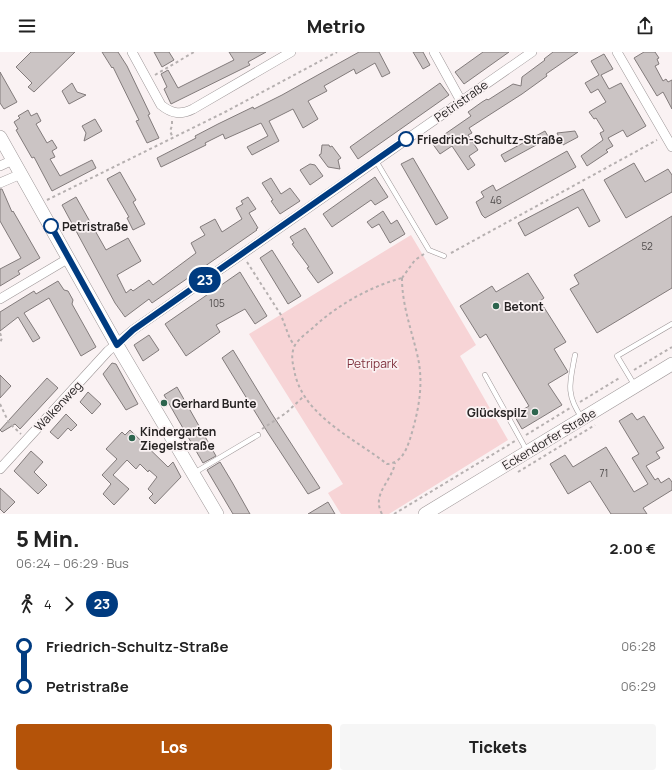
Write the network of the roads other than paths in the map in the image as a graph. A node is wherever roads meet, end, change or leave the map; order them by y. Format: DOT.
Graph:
graph roads {
  1 [pos="132,52"];
  2 [pos="291,52"];
  3 [pos="434,52"];
  4 [pos="532,52"];
  5 [pos="617,52"];
  6 [pos="461,101"];
  7 [pos="669,134"];
  8 [pos="0,137"];
  9 [pos="672,147"];
  10 [pos="13,160"];
  11 [pos="376,161"];
  12 [pos="0,166"];
  13 [pos="21,174"];
  14 [pos="0,183"];
  15 [pos="444,256"];
  16 [pos="69,258"];
  17 [pos="0,299"];
  18 [pos="672,324"];
  19 [pos="117,345"];
  20 [pos="575,355"];
  21 [pos="672,364"];
  22 [pos="485,375"];
  23 [pos="635,387"];
  24 [pos="582,419"];
  25 [pos="258,435"];
  26 [pos="527,452"];
  27 [pos="0,469"];
  28 [pos="194,474"];
  29 [pos="217,514"];
  30 [pos="425,514"];
  1 -- 2 [label="street"];
  3 -- 6 [label="street"];
  4 -- 6 [label="street, Petristraße"];
  5 -- 7 [label="street"];
  6 -- 11 [label="street, Petristraße"];
  7 -- 9 [label="street"];
  8 -- 10 [label="street"];
  10 -- 12 [label="street"];
  10 -- 13 [label="street"];
  11 -- 15 [label="lane"];
  11 -- 19 [label="street, Petristraße"];
  13 -- 14 [label="street"];
  13 -- 16 [label="street"];
  16 -- 17 [label="street"];
  16 -- 19 [label="street"];
  18 -- 23 [label="lane"];
  19 -- 27 [label="street, Walkenweg"];
  19 -- 28 [label="street"];
  20 -- 24 [label="lane"];
  21 -- 23 [label="street, Eckendorfer Straße"];
  22 -- 26 [label="lane"];
  23 -- 24 [label="street, Eckendorfer Straße"];
  24 -- 26 [label="street, Eckendorfer Straße"];
  25 -- 28 [label="lane"];
  26 -- 30 [label="street, Eckendorfer Straße"];
  28 -- 29 [label="street"];
}
